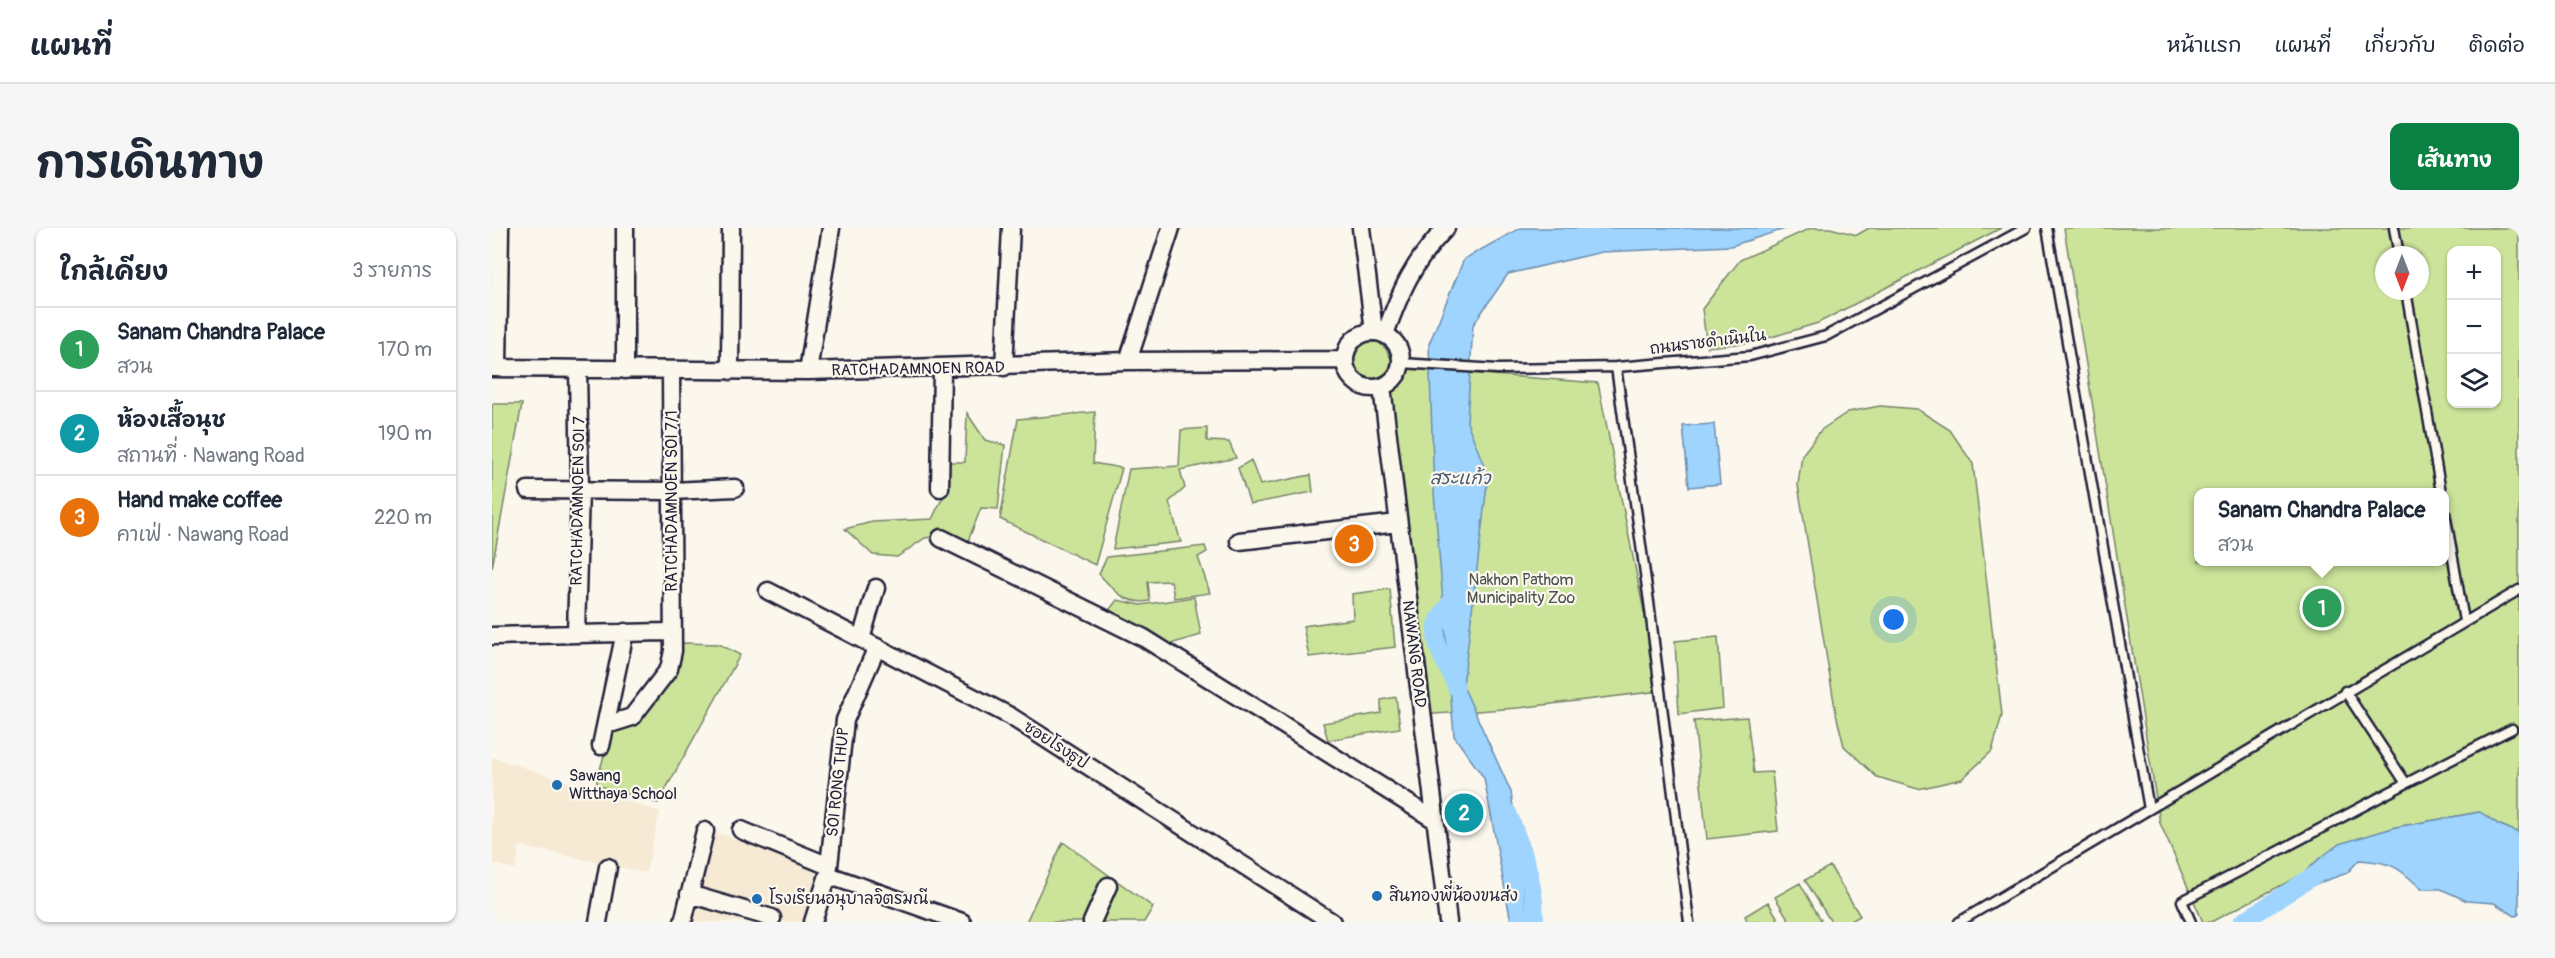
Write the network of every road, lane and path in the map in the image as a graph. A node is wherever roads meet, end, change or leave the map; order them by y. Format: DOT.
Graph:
graph roads {
  1 [pos="500,228"];
  2 [pos="625,228"];
  3 [pos="731,228"];
  4 [pos="831,228"];
  5 [pos="1011,228"];
  6 [pos="1172,228"];
  7 [pos="1361,228"];
  8 [pos="1446,228"];
  9 [pos="2026,228"];
  10 [pos="2047,228"];
  11 [pos="2394,228"];
  12 [pos="2397,246"];
  13 [pos="2408,300"];
  14 [pos="1379,333"];
  15 [pos="1345,360"];
  16 [pos="1128,361"];
  17 [pos="1401,363"];
  18 [pos="1005,367"];
  19 [pos="1616,367"];
  20 [pos="495,368"];
  21 [pos="942,368"];
  22 [pos="578,369"];
  23 [pos="625,370"];
  24 [pos="671,371"];
  25 [pos="730,371"];
  26 [pos="808,371"];
  27 [pos="1382,387"];
  28 [pos="735,488"];
  29 [pos="940,488"];
  30 [pos="2440,488"];
  31 [pos="580,489"];
  32 [pos="528,490"];
  33 [pos="672,491"];
  34 [pos="1398,524"];
  35 [pos="2449,536"];
  36 [pos="941,538"];
  37 [pos="1239,541"];
  38 [pos="876,588"];
  39 [pos="2519,590"];
  40 [pos="768,591"];
  41 [pos="2464,621"];
  42 [pos="671,630"];
  43 [pos="625,632"];
  44 [pos="576,633"];
  45 [pos="492,636"];
  46 [pos="861,639"];
  47 [pos="877,647"];
  48 [pos="2345,692"];
  49 [pos="606,722"];
  50 [pos="2512,729"];
  51 [pos="601,746"];
  52 [pos="2405,782"];
  53 [pos="2150,809"];
  54 [pos="1435,820"];
  55 [pos="741,830"];
  56 [pos="705,831"];
  57 [pos="608,867"];
  58 [pos="828,870"];
  59 [pos="1108,886"];
  60 [pos="689,894"];
  61 [pos="772,918"];
  62 [pos="598,922"];
  63 [pos="683,922"];
  64 [pos="814,922"];
  65 [pos="962,922"];
  66 [pos="1092,922"];
  67 [pos="1332,922"];
  68 [pos="1448,922"];
  69 [pos="1689,922"];
  70 [pos="1959,922"];
  71 [pos="2191,922"];
  1 -- 20 [label="street"];
  2 -- 23 [label="street"];
  3 -- 25 [label="street"];
  4 -- 26 [label="street"];
  5 -- 18 [label="street"];
  6 -- 16 [label="street"];
  7 -- 14 [label="street"];
  8 -- 14 [label="street"];
  9 -- 19 [label="lane, ถนนราชดำเนินใน"];
  10 -- 53 [label="lane"];
  11 -- 12 [label="lane"];
  13 -- 30 [label="lane"];
  14 -- 15 [label="street"];
  14 -- 17 [label="street"];
  15 -- 16 [label="street, RATCHADAMNOEN ROAD"];
  15 -- 27 [label="street"];
  16 -- 18 [label="street, RATCHADAMNOEN ROAD"];
  17 -- 19 [label="lane, ถนนราชดำเนินใน"];
  17 -- 27 [label="street"];
  18 -- 21 [label="street, RATCHADAMNOEN ROAD"];
  19 -- 69 [label="lane"];
  20 -- 22 [label="street, RATCHADAMNOEN ROAD"];
  21 -- 26 [label="street, RATCHADAMNOEN ROAD"];
  21 -- 29 [label="street"];
  22 -- 23 [label="street, RATCHADAMNOEN ROAD"];
  22 -- 31 [label="street, RATCHADAMNOEN SOI 7"];
  23 -- 24 [label="street, RATCHADAMNOEN ROAD"];
  24 -- 25 [label="street, RATCHADAMNOEN ROAD"];
  24 -- 33 [label="street, RATCHADAMNOEN SOI 7/1"];
  25 -- 26 [label="street, RATCHADAMNOEN ROAD"];
  27 -- 34 [label="street, NAWANG ROAD"];
  28 -- 33 [label="street"];
  31 -- 32 [label="street"];
  31 -- 33 [label="street"];
  31 -- 44 [label="street, RATCHADAMNOEN SOI 7"];
  33 -- 42 [label="street, RATCHADAMNOEN SOI 7/1"];
  34 -- 37 [label="street"];
  34 -- 54 [label="street, NAWANG ROAD"];
  35 -- 41 [label="lane"];
  36 -- 54 [label="street"];
  38 -- 46 [label="street"];
  39 -- 41 [label="lane"];
  40 -- 46 [label="street, ซอยโรงธูป"];
  41 -- 48 [label="lane"];
  42 -- 43 [label="street"];
  42 -- 49 [label="street, RATCHADAMNOEN SOI 7/1"];
  43 -- 44 [label="street"];
  43 -- 49 [label="street"];
  44 -- 45 [label="street"];
  46 -- 47 [label="street, ซอยโรงธูป"];
  47 -- 58 [label="street, SOI RONG THUP"];
  47 -- 67 [label="street, ซอยโรงธูป"];
  48 -- 52 [label="lane"];
  48 -- 53 [label="lane"];
  49 -- 51 [label="street"];
  50 -- 52 [label="lane"];
  52 -- 71 [label="lane"];
  53 -- 70 [label="lane"];
  54 -- 68 [label="street, NAWANG ROAD"];
  55 -- 58 [label="street"];
  56 -- 60 [label="street"];
  57 -- 62 [label="street"];
  58 -- 64 [label="street, SOI RONG THUP"];
  58 -- 65 [label="street"];
  59 -- 66 [label="street"];
  60 -- 61 [label="street"];
  60 -- 63 [label="street"];
}
